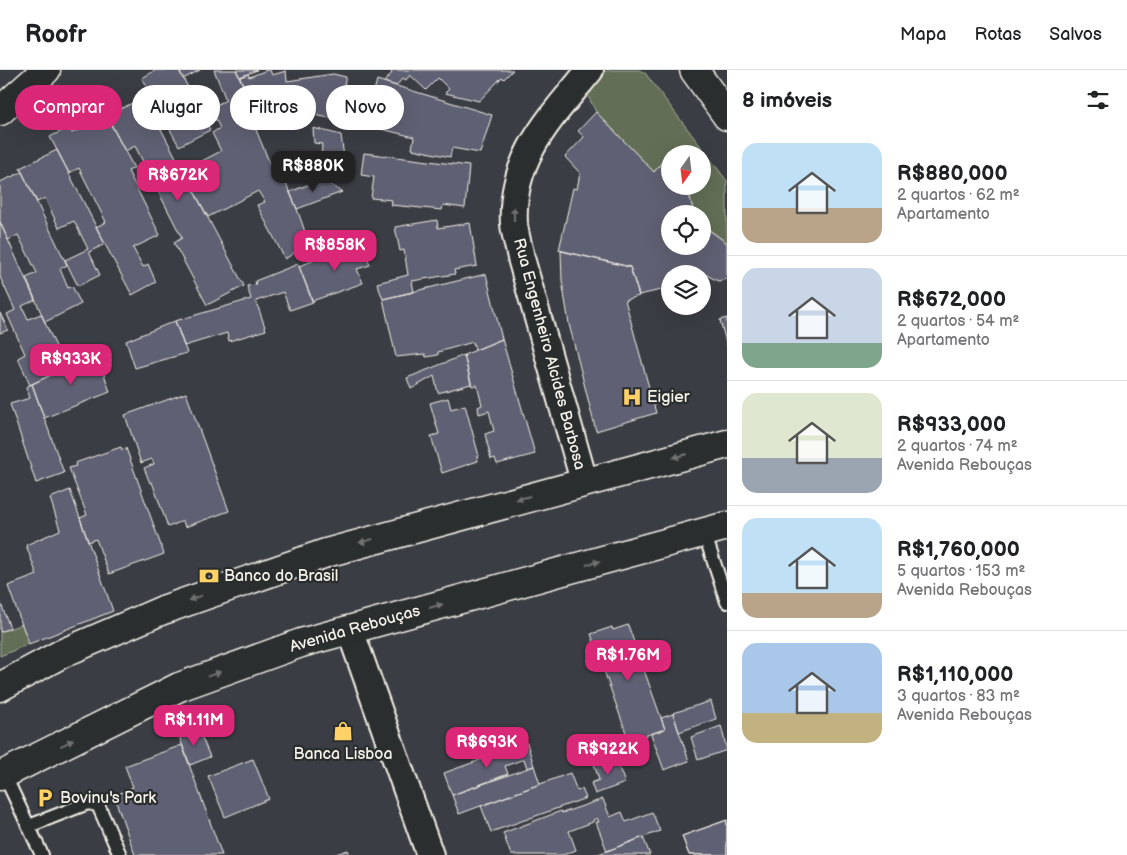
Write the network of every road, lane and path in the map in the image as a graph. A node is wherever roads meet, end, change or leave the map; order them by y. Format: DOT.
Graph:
graph roads {
  1 [pos="46,70"];
  2 [pos="590,70"];
  3 [pos="694,70"];
  4 [pos="0,111"];
  5 [pos="727,116"];
  6 [pos="727,444"];
  7 [pos="584,481"];
  8 [pos="716,529"];
  9 [pos="727,602"];
  10 [pos="350,630"];
  11 [pos="0,687"];
  12 [pos="2,775"];
  13 [pos="29,826"];
  14 [pos="42,855"];
  15 [pos="120,855"];
  16 [pos="430,855"];
  1 -- 4 [label="main road"];
  7 -- 2 [label="street, Rua Engenheiro Alcides Barbosa, one-way"];
  3 -- 5 [label="main road"];
  6 -- 7 [label="main road, one-way"];
  7 -- 11 [label="main road, one-way"];
  8 -- 9 [label="lane"];
  10 -- 8 [label="main road, Avenida Rebouças, one-way"];
  12 -- 10 [label="main road, Avenida Rebouças, one-way"];
  10 -- 16 [label="street"];
  12 -- 13 [label="lane"];
  13 -- 14 [label="lane"];
  13 -- 15 [label="lane"];
}
